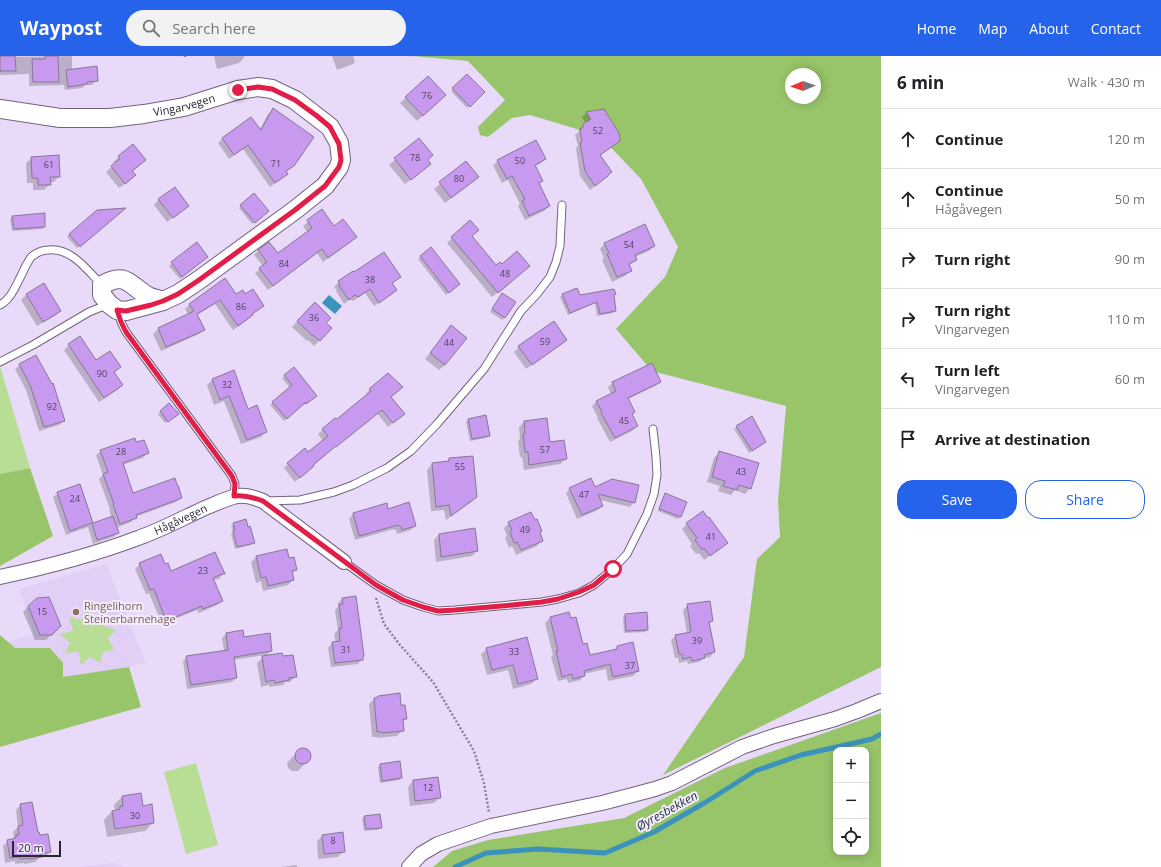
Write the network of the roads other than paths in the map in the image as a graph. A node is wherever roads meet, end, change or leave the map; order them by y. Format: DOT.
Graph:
graph roads {
  1 [pos="0,109"];
  2 [pos="562,205"];
  3 [pos="102,285"];
  4 [pos="163,301"];
  5 [pos="0,305"];
  6 [pos="113,307"];
  7 [pos="0,362"];
  8 [pos="653,428"];
  9 [pos="234,496"];
  10 [pos="263,501"];
  11 [pos="344,562"];
  12 [pos="0,577"];
  13 [pos="881,701"];
  14 [pos="409,867"];
  1 -- 4 [label="street, Vingarvegen"];
  2 -- 10 [label="lane"];
  3 -- 4 [label="street"];
  3 -- 5 [label="lane"];
  3 -- 6 [label="street"];
  4 -- 6 [label="street, Vingarvegen"];
  6 -- 7 [label="lane"];
  6 -- 9 [label="lane"];
  8 -- 11 [label="lane"];
  9 -- 10 [label="street, Hågåvegen"];
  9 -- 12 [label="street, Hågåvegen"];
  10 -- 11 [label="street, Hågåvegen"];
  13 -- 14 [label="street"];
}
